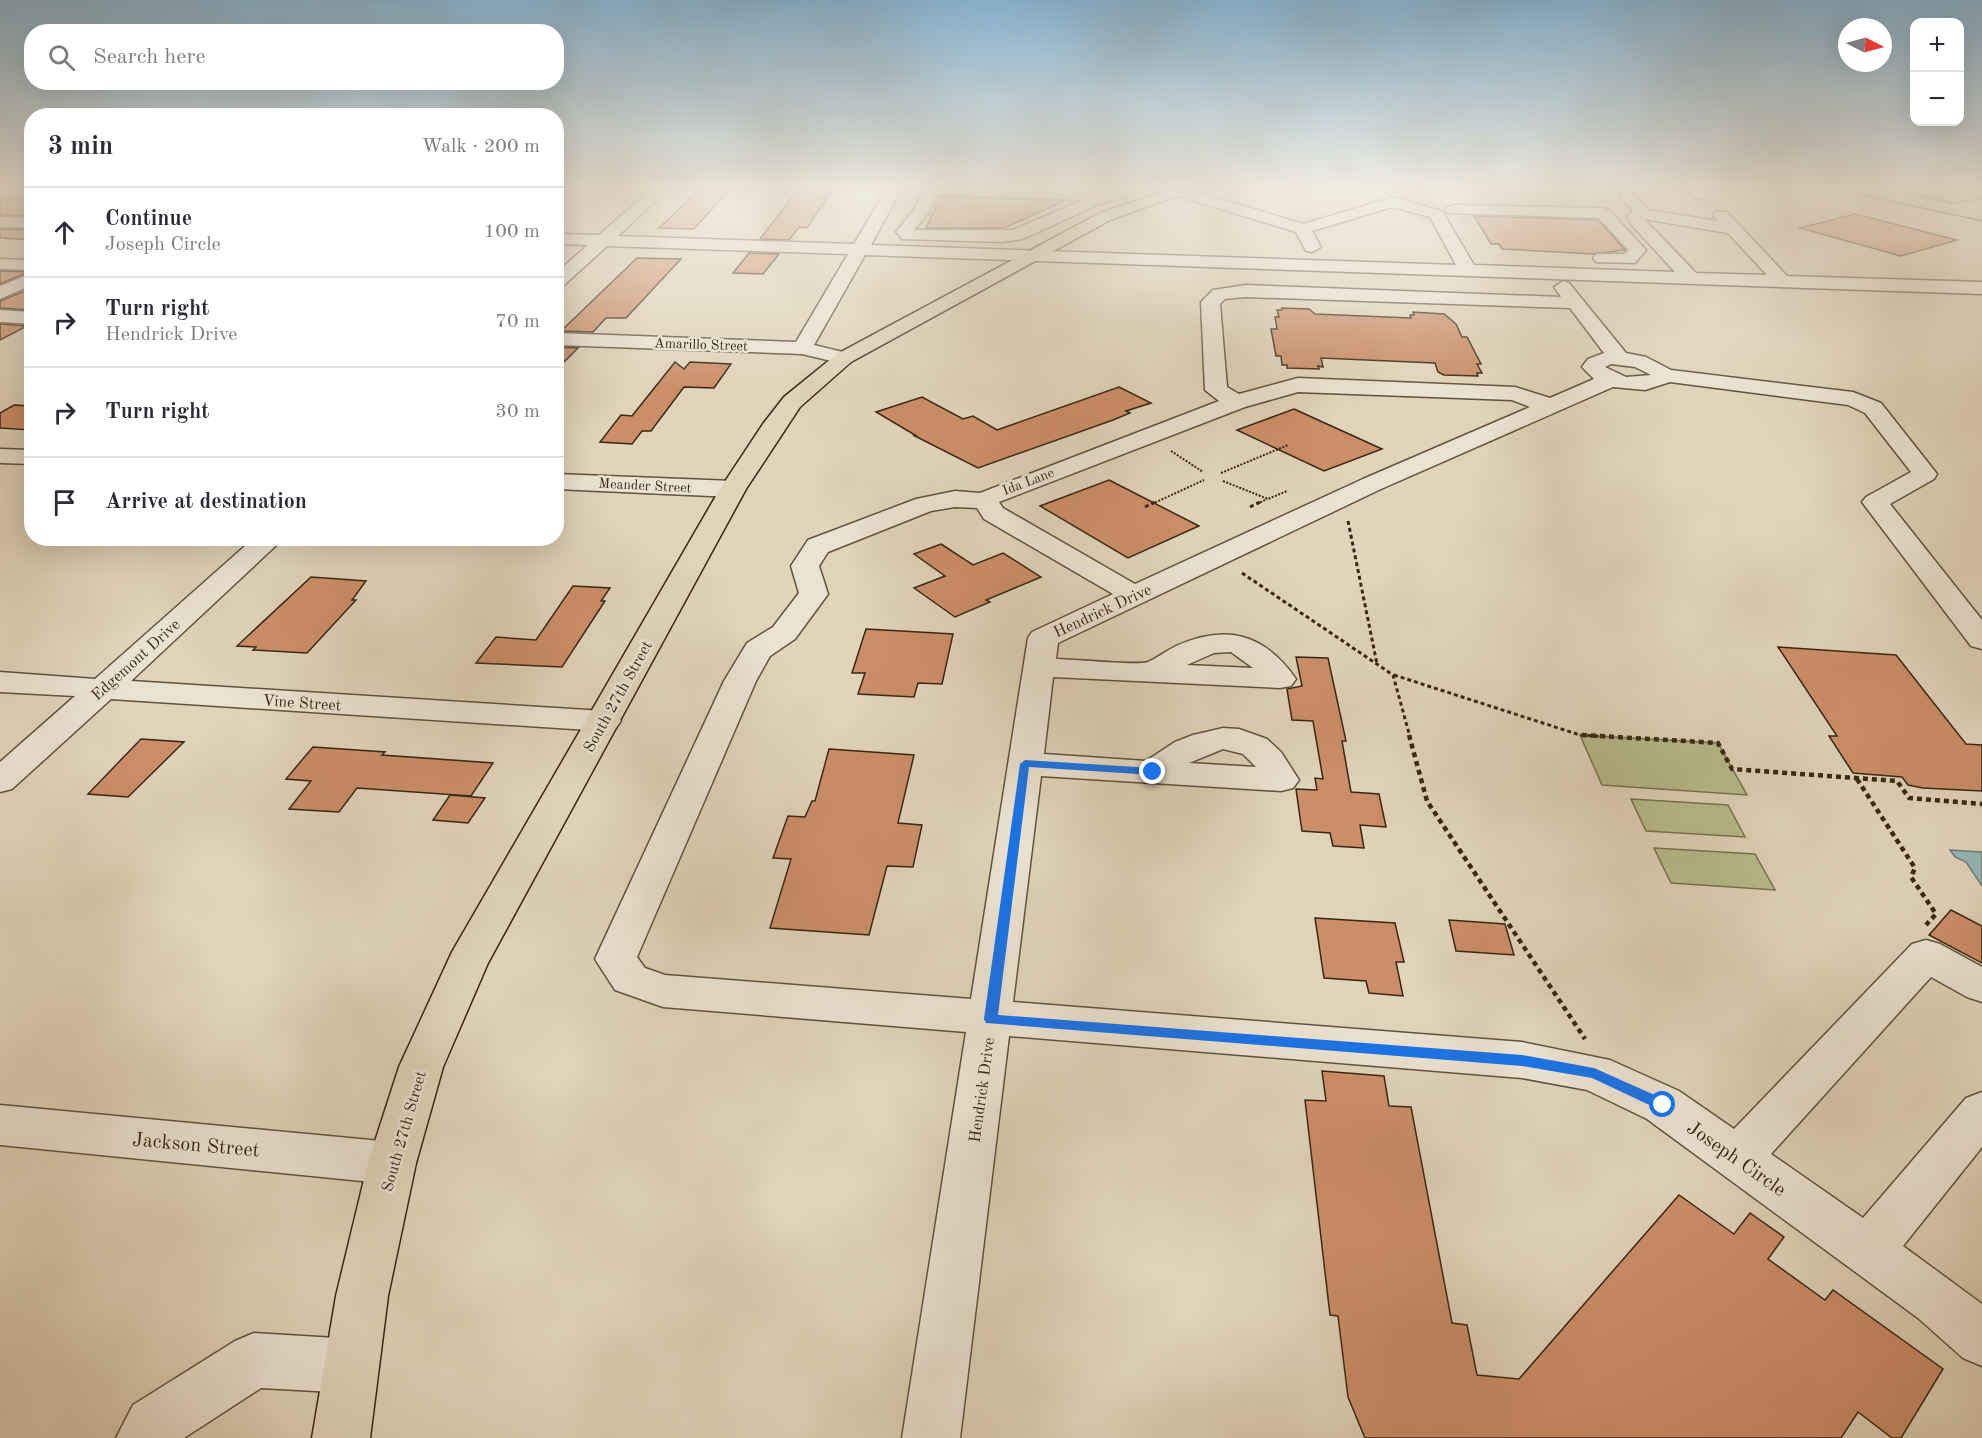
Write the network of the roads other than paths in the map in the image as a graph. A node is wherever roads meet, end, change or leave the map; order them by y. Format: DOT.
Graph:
graph roads {
  1 [pos="589,255"];
  2 [pos="856,255"];
  3 [pos="1035,255"];
  4 [pos="1038,255"];
  5 [pos="1315,255"];
  6 [pos="1459,255"];
  7 [pos="1515,255"];
  8 [pos="1518,255"];
  9 [pos="1632,255"];
  10 [pos="1668,255"];
  11 [pos="1759,255"];
  12 [pos="1602,258"];
  13 [pos="0,264"];
  14 [pos="24,265"];
  15 [pos="1320,265"];
  16 [pos="1468,270"];
  17 [pos="1525,273"];
  18 [pos="1553,274"];
  19 [pos="1615,276"];
  20 [pos="564,277"];
  21 [pos="1690,278"];
  22 [pos="24,282"];
  23 [pos="1783,282"];
  24 [pos="1982,288"];
  25 [pos="0,293"];
  26 [pos="1576,303"];
  27 [pos="0,316"];
  28 [pos="24,318"];
  29 [pos="564,339"];
  30 [pos="802,348"];
  31 [pos="844,358"];
  32 [pos="1616,369"];
  33 [pos="1237,402"];
  34 [pos="1550,406"];
  35 [pos="0,456"];
  36 [pos="24,457"];
  37 [pos="564,481"];
  38 [pos="733,489"];
  39 [pos="986,501"];
  40 [pos="262,546"];
  41 [pos="1134,595"];
  42 [pos="1982,640"];
  43 [pos="1037,666"];
  44 [pos="1154,672"];
  45 [pos="0,682"];
  46 [pos="102,688"];
  47 [pos="604,721"];
  48 [pos="1025,764"];
  49 [pos="1153,772"];
  50 [pos="0,781"];
  51 [pos="1982,986"];
  52 [pos="991,1019"];
  53 [pos="1982,1112"];
  54 [pos="0,1125"];
  55 [pos="1737,1158"];
  56 [pos="392,1163"];
  57 [pos="1868,1251"];
  58 [pos="1982,1339"];
  59 [pos="351,1366"];
  60 [pos="145,1438"];
  61 [pos="341,1438"];
  62 [pos="931,1438"];
  1 -- 20 [label="street"];
  2 -- 30 [label="street"];
  3 -- 31 [label="main road, South 27th Street"];
  4 -- 15 [label="street"];
  5 -- 15 [label="street"];
  6 -- 16 [label="street"];
  7 -- 17 [label="street"];
  8 -- 12 [label="street"];
  9 -- 12 [label="street"];
  10 -- 21 [label="street"];
  11 -- 23 [label="street"];
  12 -- 19 [label="street"];
  13 -- 14 [label="street"];
  15 -- 16 [label="street"];
  16 -- 17 [label="street"];
  17 -- 18 [label="street"];
  18 -- 19 [label="street"];
  18 -- 26 [label="street"];
  19 -- 21 [label="street"];
  21 -- 23 [label="street"];
  22 -- 25 [label="street"];
  23 -- 24 [label="street"];
  26 -- 32 [label="street"];
  26 -- 33 [label="street"];
  27 -- 28 [label="street"];
  29 -- 30 [label="street, Amarillo Street"];
  30 -- 31 [label="street, Amarillo Street"];
  31 -- 38 [label="main road, South 27th Street"];
  32 -- 34 [label="street, Hendrick Drive"];
  32 -- 42 [label="street"];
  33 -- 34 [label="street, Ida Lane"];
  33 -- 39 [label="street, Ida Lane"];
  34 -- 41 [label="street, Hendrick Drive"];
  35 -- 36 [label="street"];
  37 -- 38 [label="street, Meander Street"];
  38 -- 47 [label="main road, South 27th Street"];
  39 -- 41 [label="street, Ida Lane"];
  39 -- 52 [label="street, Joseph Circle"];
  40 -- 46 [label="street, Edgemont Drive"];
  41 -- 43 [label="street, Hendrick Drive"];
  43 -- 44 [label="street"];
  43 -- 48 [label="street, Hendrick Drive"];
  45 -- 46 [label="street, Vine Street"];
  46 -- 47 [label="street, Vine Street"];
  46 -- 50 [label="street, Edgemont Drive"];
  47 -- 56 [label="main road, South 27th Street"];
  48 -- 49 [label="street"];
  48 -- 52 [label="street, Hendrick Drive"];
  51 -- 55 [label="street"];
  52 -- 55 [label="street, Joseph Circle"];
  52 -- 62 [label="street, Hendrick Drive"];
  53 -- 57 [label="street"];
  54 -- 56 [label="street, Jackson Street"];
  55 -- 57 [label="street, Joseph Circle"];
  56 -- 59 [label="main road, South 27th Street"];
  57 -- 58 [label="street, Joseph Circle"];
  59 -- 60 [label="street"];
  59 -- 61 [label="main road, South 27th Street"];
}
